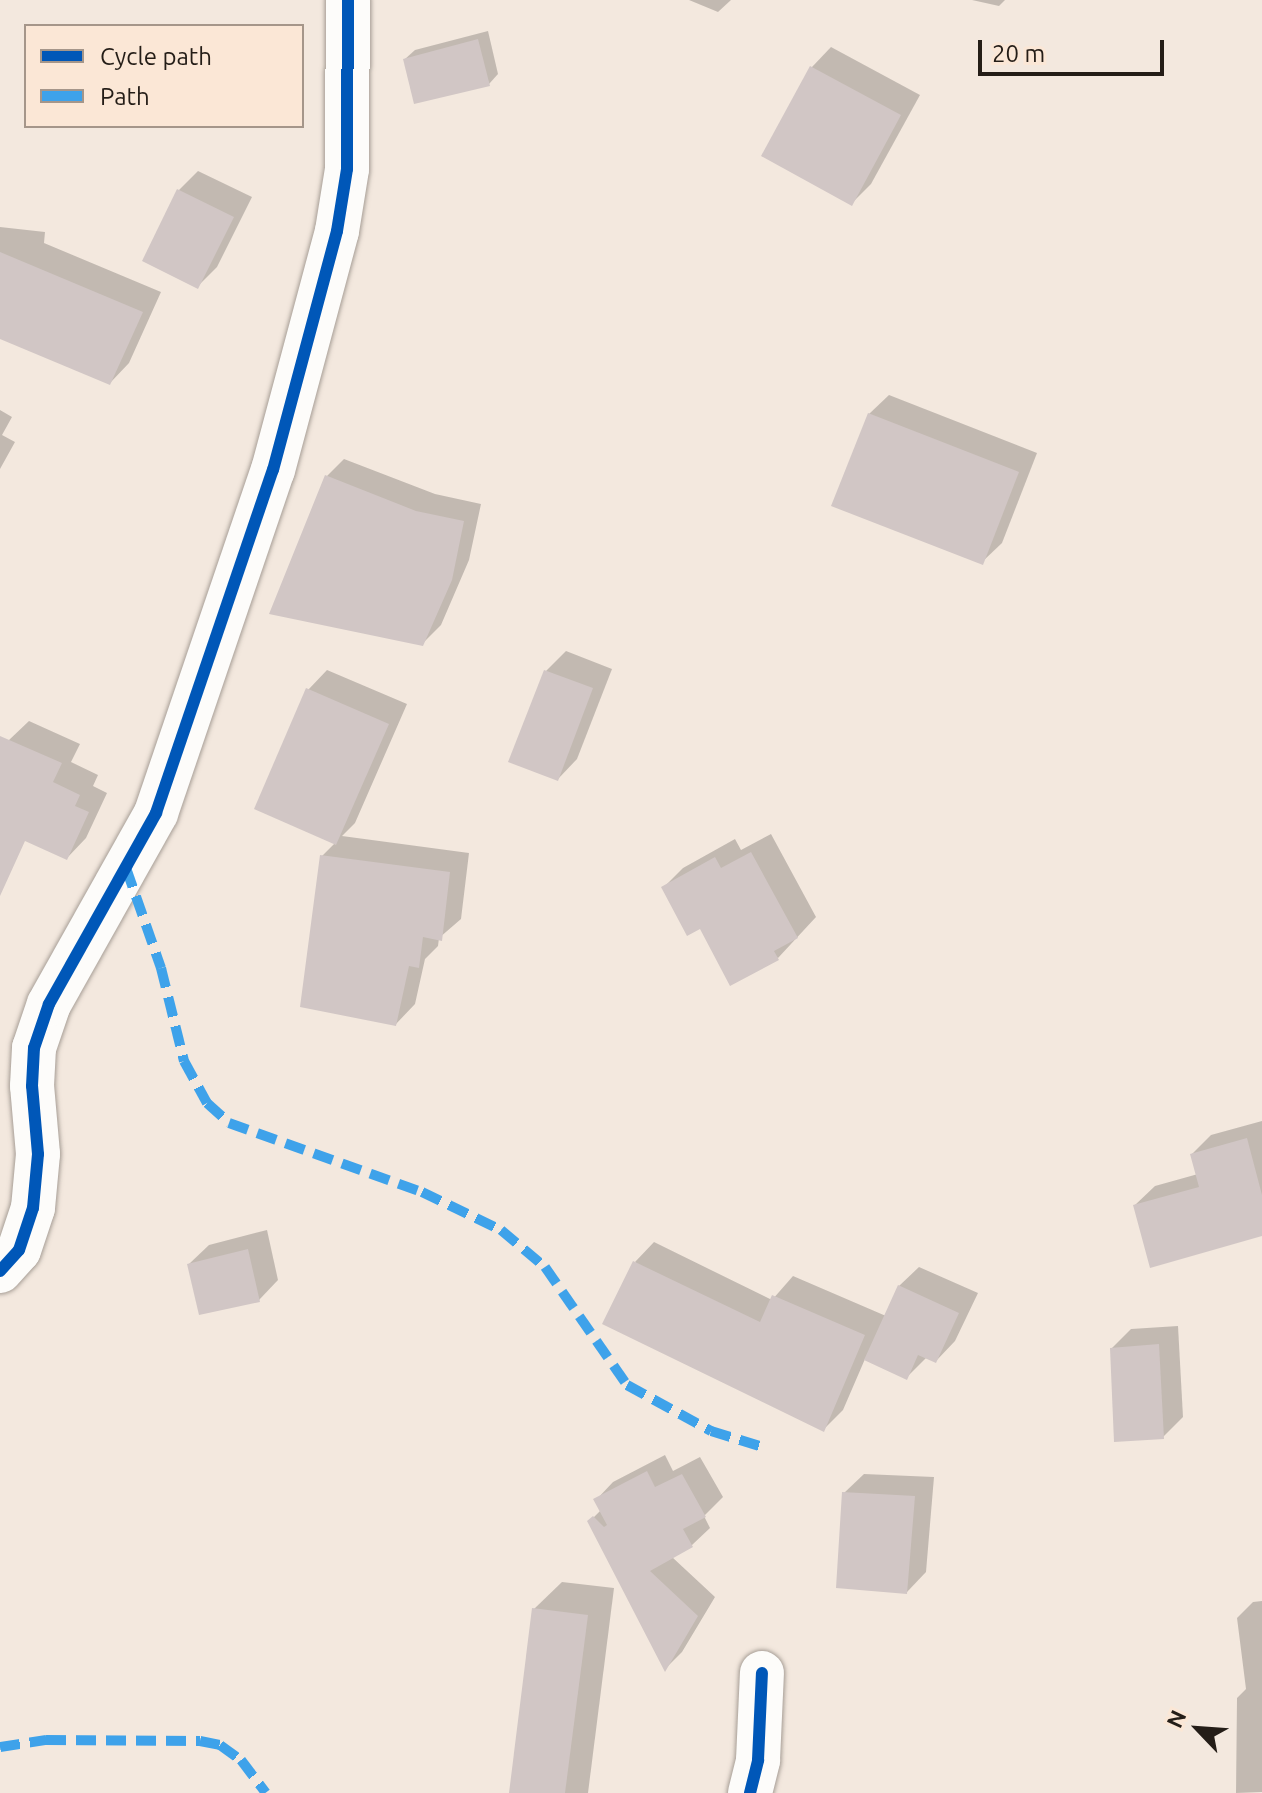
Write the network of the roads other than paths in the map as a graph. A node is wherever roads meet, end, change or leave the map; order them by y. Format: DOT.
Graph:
graph roads {
  1 [pos="348,0"];
  2 [pos="0,1271"];
  3 [pos="762,1673"];
  4 [pos="750,1793"];
  1 -- 2 [label="street"];
  3 -- 4 [label="street"];
}
